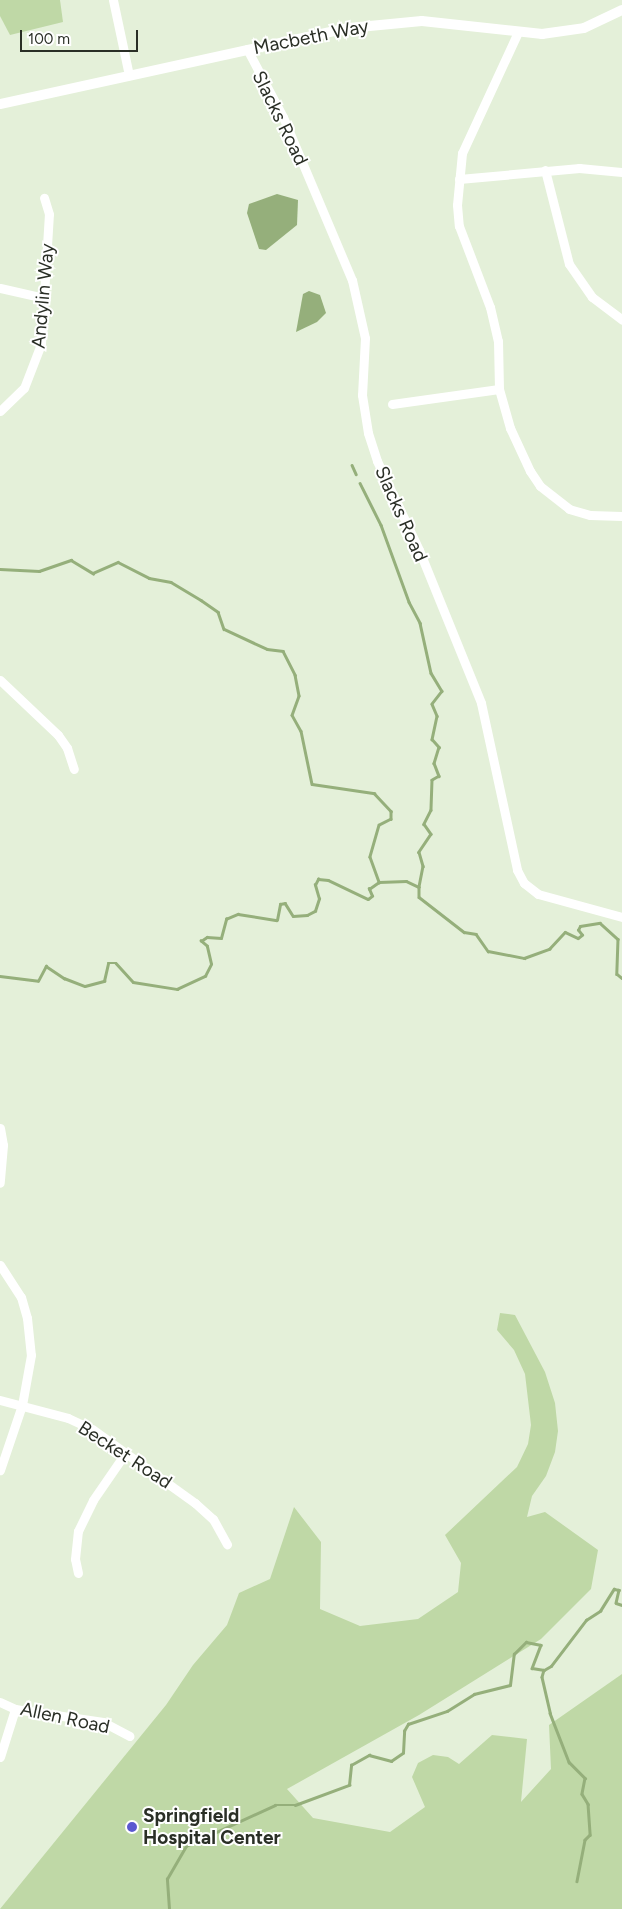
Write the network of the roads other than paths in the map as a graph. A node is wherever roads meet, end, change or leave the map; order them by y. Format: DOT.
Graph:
graph roads {
  1 [pos="113,0"];
  2 [pos="622,10"];
  3 [pos="518,32"];
  4 [pos="247,49"];
  5 [pos="129,75"];
  6 [pos="0,104"];
  7 [pos="545,170"];
  8 [pos="622,172"];
  9 [pos="459,179"];
  10 [pos="44,198"];
  11 [pos="0,288"];
  12 [pos="44,298"];
  13 [pos="622,320"];
  14 [pos="499,389"];
  15 [pos="392,404"];
  16 [pos="0,411"];
  17 [pos="622,516"];
  18 [pos="0,680"];
  19 [pos="74,769"];
  20 [pos="622,918"];
  21 [pos="0,1128"];
  22 [pos="0,1183"];
  23 [pos="0,1265"];
  24 [pos="0,1400"];
  25 [pos="22,1405"];
  26 [pos="126,1452"];
  27 [pos="0,1470"];
  28 [pos="227,1544"];
  29 [pos="78,1573"];
  30 [pos="0,1702"];
  31 [pos="15,1709"];
  32 [pos="129,1736"];
  33 [pos="0,1757"];
  1 -- 5 [label="street"];
  2 -- 3 [label="street, Macbeth Way"];
  3 -- 4 [label="street, Macbeth Way"];
  3 -- 9 [label="street"];
  4 -- 5 [label="street, Macbeth Way"];
  4 -- 20 [label="street, Slacks Road"];
  5 -- 6 [label="street, Macbeth Way"];
  7 -- 8 [label="street"];
  7 -- 9 [label="street"];
  7 -- 13 [label="street"];
  9 -- 14 [label="street"];
  10 -- 12 [label="street, Andylin Way"];
  11 -- 12 [label="street"];
  12 -- 16 [label="street, Andylin Way"];
  14 -- 15 [label="street"];
  14 -- 17 [label="street"];
  18 -- 19 [label="street"];
  21 -- 22 [label="street"];
  23 -- 25 [label="street"];
  24 -- 25 [label="street, Becket Road"];
  25 -- 26 [label="street, Becket Road"];
  25 -- 27 [label="street"];
  26 -- 28 [label="street, Becket Road"];
  26 -- 29 [label="street"];
  30 -- 31 [label="street, Allen Road"];
  31 -- 32 [label="street, Allen Road"];
  31 -- 33 [label="street"];
}
